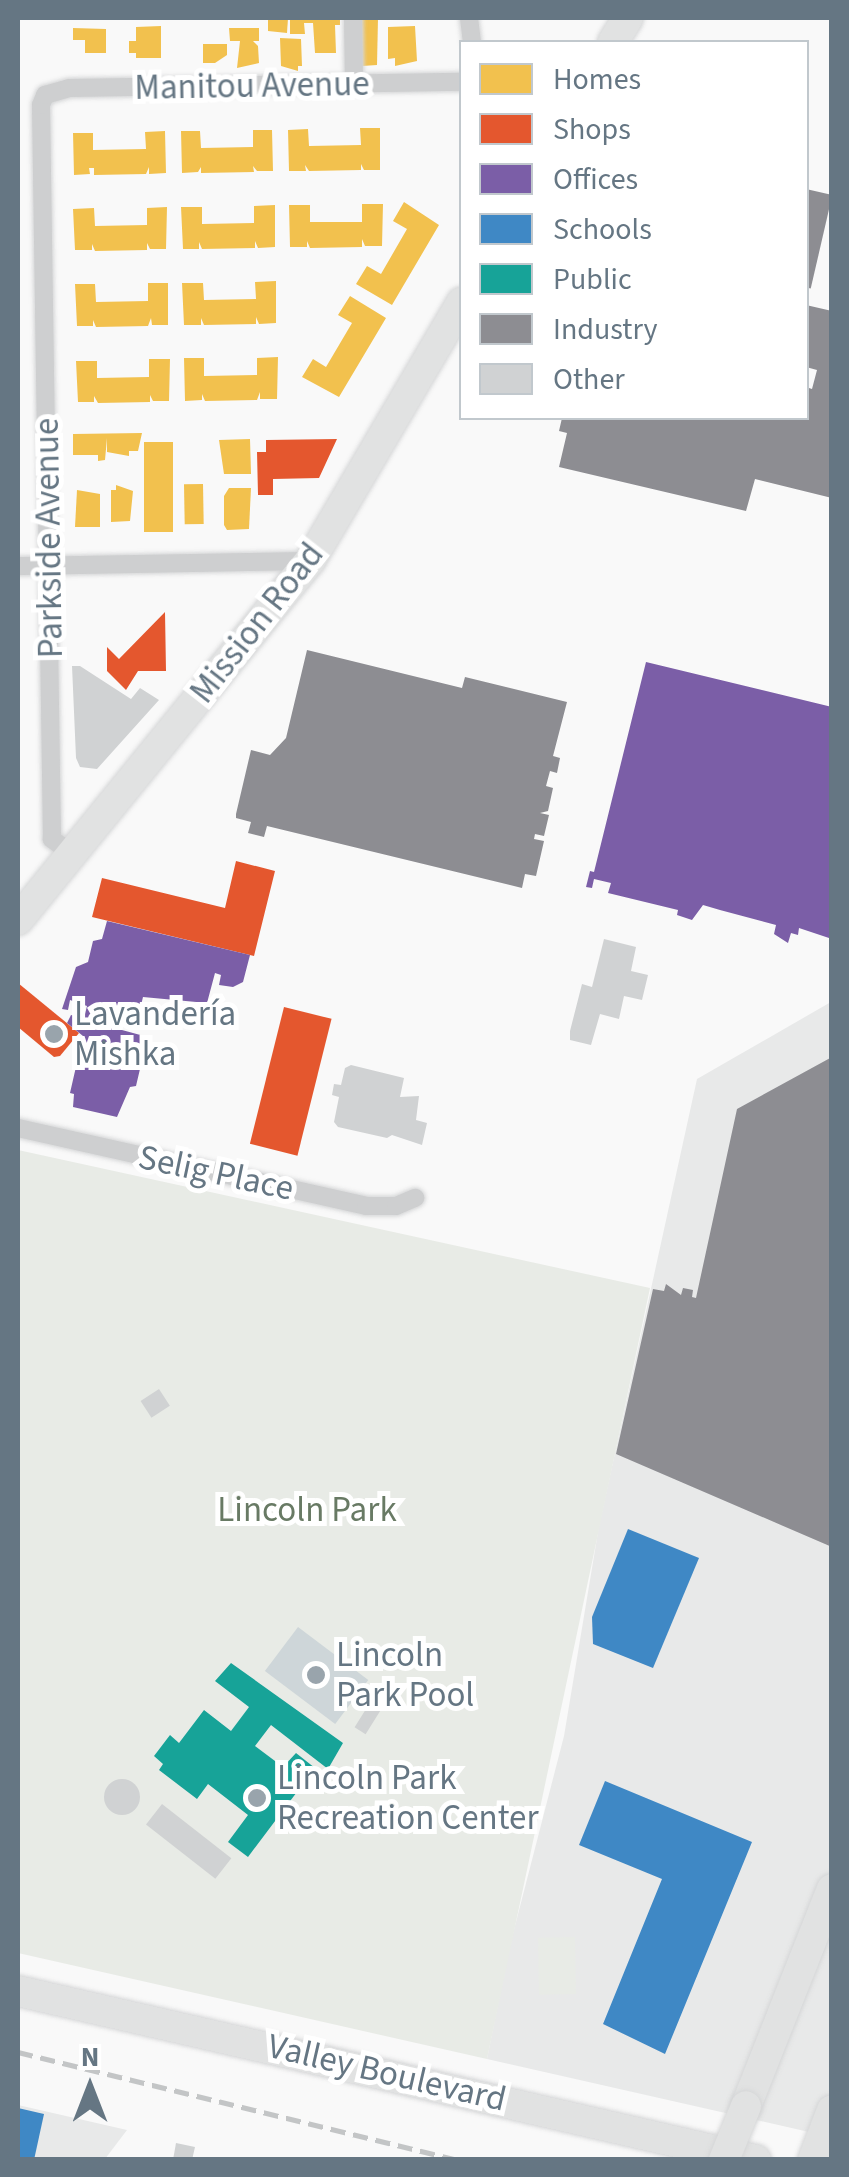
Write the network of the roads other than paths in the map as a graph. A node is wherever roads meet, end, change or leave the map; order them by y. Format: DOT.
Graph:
graph roads {
  1 [pos="353,18"];
  2 [pos="628,18"];
  3 [pos="614,40"];
  4 [pos="459,82"];
  5 [pos="354,84"];
  6 [pos="45,95"];
  7 [pos="459,307"];
  8 [pos="310,560"];
  9 [pos="50,565"];
  10 [pos="18,566"];
  11 [pos="70,853"];
  12 [pos="18,919"];
  13 [pos="18,1128"];
  14 [pos="415,1198"];
  15 [pos="832,1889"];
  16 [pos="18,1991"];
  17 [pos="832,2110"];
  18 [pos="724,2160"];
  19 [pos="756,2160"];
  20 [pos="812,2160"];
  1 -- 5 [label="street"];
  2 -- 3 [label="main road"];
  4 -- 5 [label="street, Manitou Avenue"];
  5 -- 6 [label="street, Manitou Avenue"];
  6 -- 9 [label="street, Parkside Avenue"];
  7 -- 8 [label="main road, Mission Road"];
  8 -- 9 [label="street"];
  8 -- 11 [label="main road, Mission Road"];
  9 -- 10 [label="street"];
  9 -- 11 [label="street, Parkside Avenue"];
  11 -- 12 [label="main road, Mission Road"];
  13 -- 14 [label="street, Selig Place"];
  15 -- 18 [label="main road, bridge"];
  16 -- 19 [label="main road, Valley Boulevard"];
  17 -- 20 [label="main road"];
}
